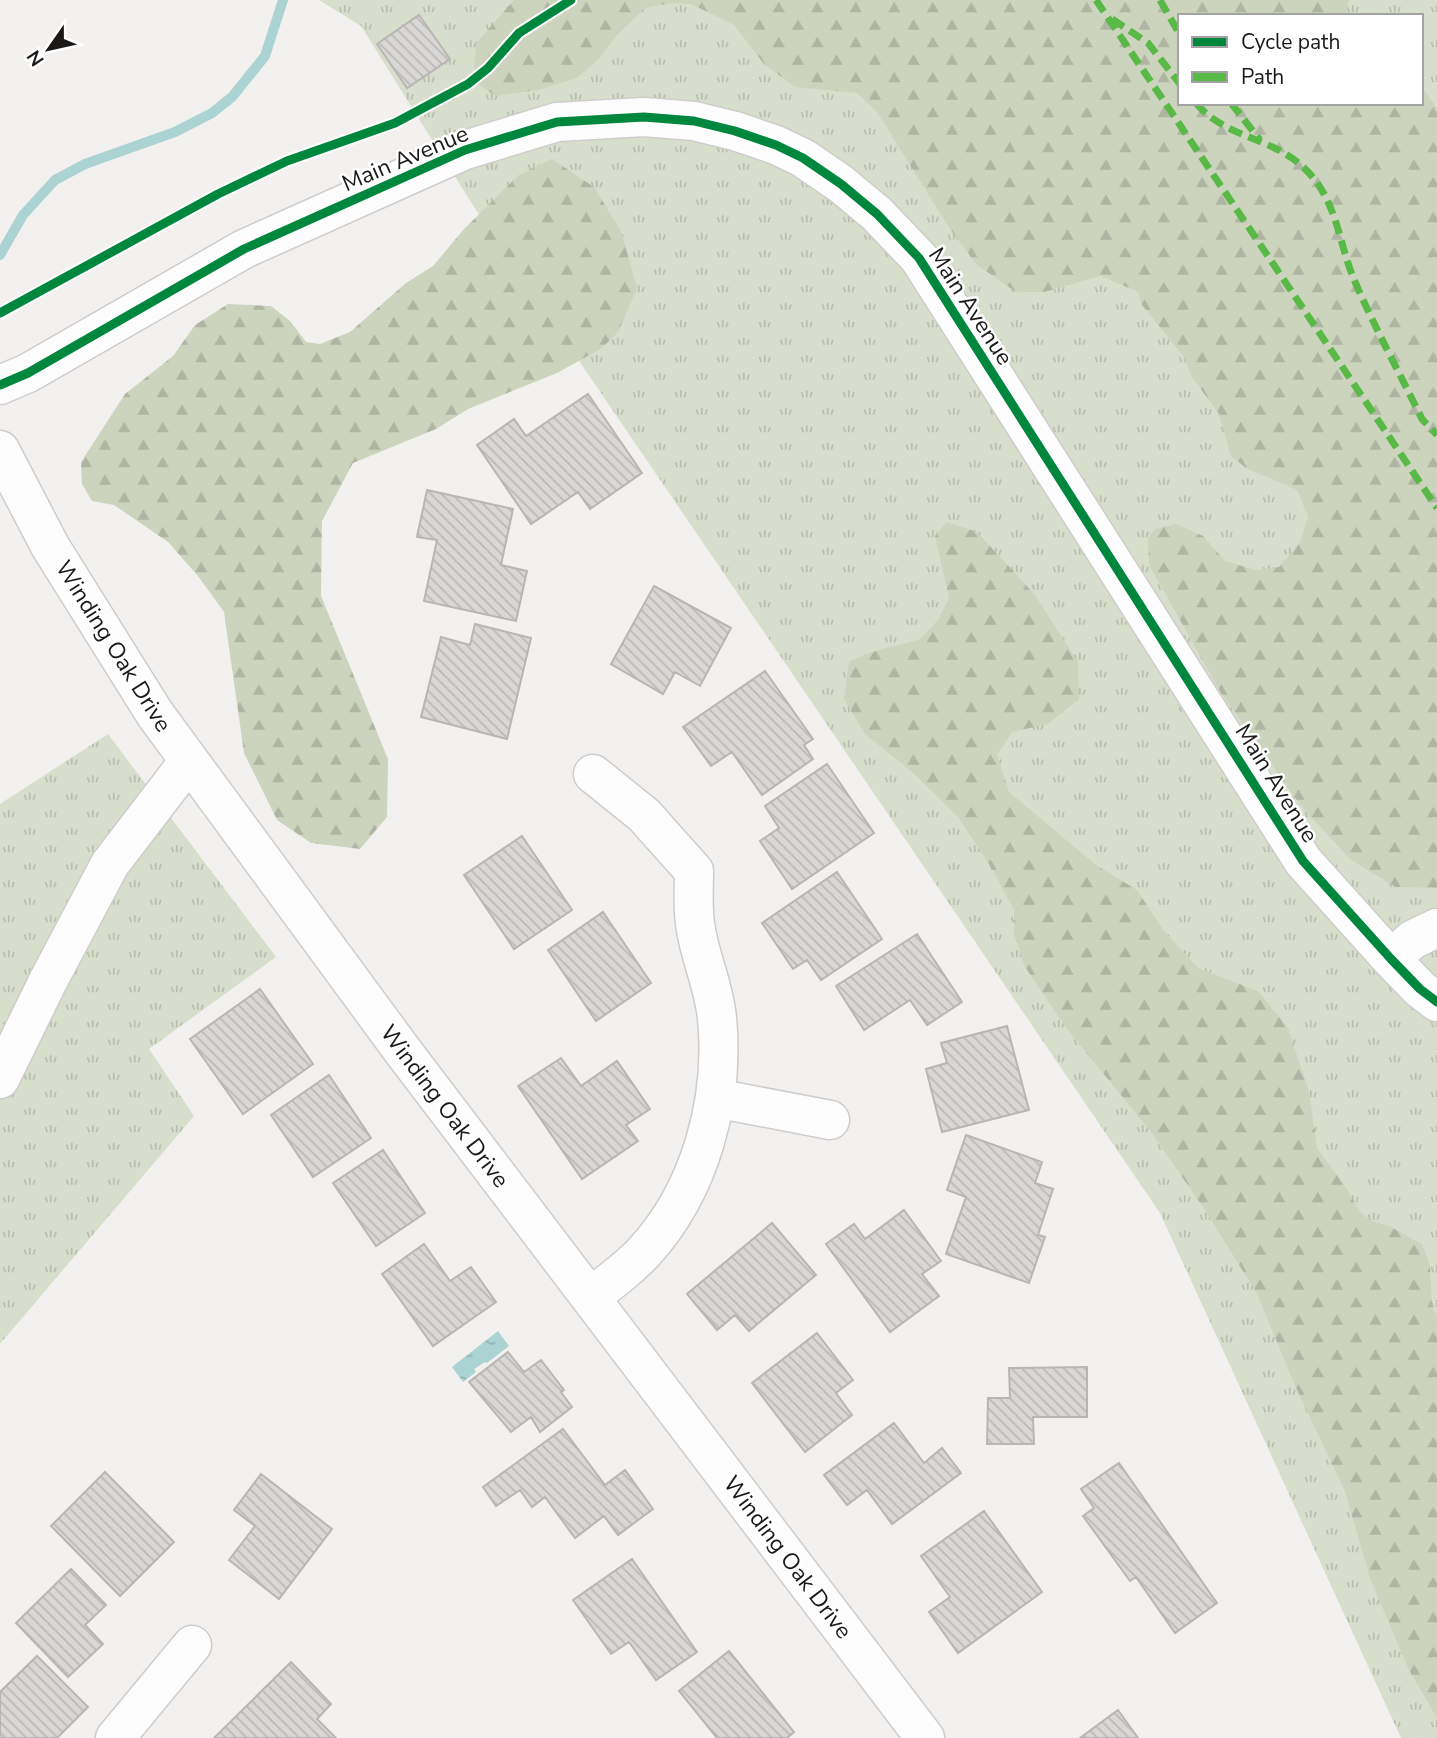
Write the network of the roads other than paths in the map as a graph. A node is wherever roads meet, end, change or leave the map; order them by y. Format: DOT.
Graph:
graph roads {
  1 [pos="0,385"];
  2 [pos="0,450"];
  3 [pos="189,761"];
  4 [pos="593,774"];
  5 [pos="1437,928"];
  6 [pos="1391,959"];
  7 [pos="1437,1002"];
  8 [pos="0,1079"];
  9 [pos="715,1098"];
  10 [pos="830,1120"];
  11 [pos="590,1297"];
  12 [pos="192,1645"];
  13 [pos="115,1738"];
  14 [pos="925,1738"];
  1 -- 6 [label="street, Main Avenue"];
  2 -- 3 [label="street, Winding Oak Drive"];
  3 -- 8 [label="street"];
  3 -- 11 [label="street, Winding Oak Drive"];
  4 -- 9 [label="street"];
  5 -- 6 [label="street"];
  6 -- 7 [label="street, Main Avenue"];
  9 -- 10 [label="street"];
  9 -- 11 [label="street"];
  11 -- 14 [label="street, Winding Oak Drive"];
  12 -- 13 [label="street"];
}
